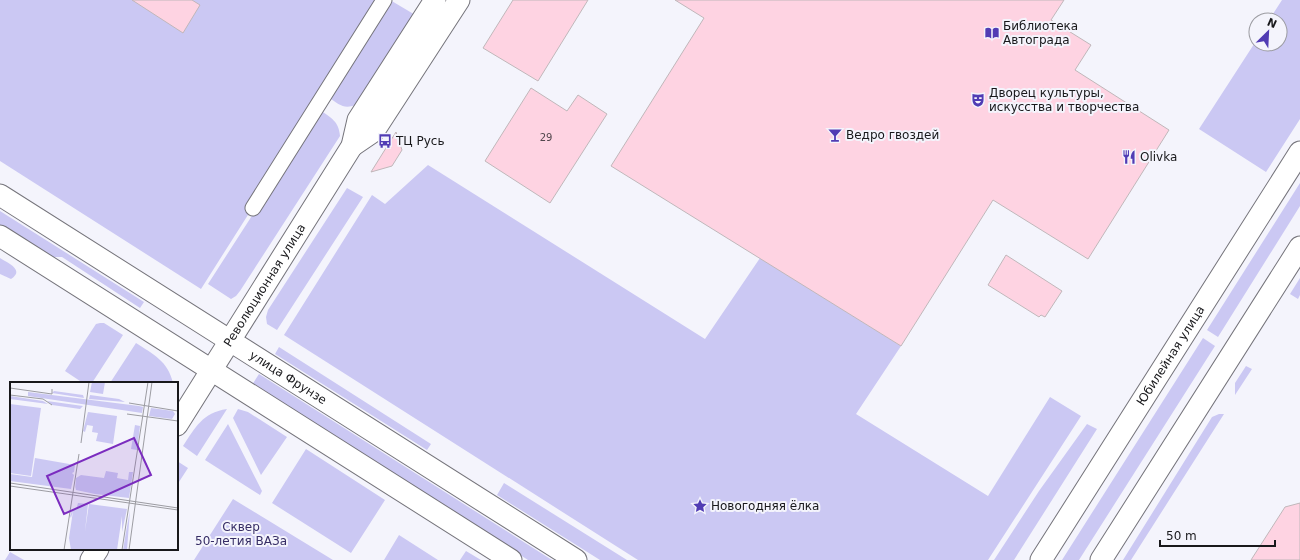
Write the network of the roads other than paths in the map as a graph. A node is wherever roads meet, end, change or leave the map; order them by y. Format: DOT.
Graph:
graph roads {
  1 [pos="384,0"];
  2 [pos="435,0"];
  3 [pos="459,0"];
  4 [pos="352,146"];
  5 [pos="1300,152"];
  6 [pos="0,195"];
  7 [pos="253,208"];
  8 [pos="0,236"];
  9 [pos="1300,247"];
  10 [pos="230,340"];
  11 [pos="211,370"];
  12 [pos="178,422"];
  13 [pos="97,550"];
  14 [pos="91,560"];
  15 [pos="511,560"];
  16 [pos="576,560"];
  17 [pos="1041,560"];
  18 [pos="1101,560"];
  1 -- 7 [label="street"];
  2 -- 4 [label="main road, Революционная улица"];
  3 -- 4 [label="main road, Революционная улица"];
  4 -- 10 [label="main road, Революционная улица"];
  5 -- 17 [label="main road, Юбилейная улица"];
  6 -- 10 [label="main road, улица Фрунзе"];
  8 -- 11 [label="main road"];
  9 -- 18 [label="main road"];
  10 -- 11 [label="main road, Революционная улица"];
  10 -- 16 [label="main road, улица Фрунзе"];
  11 -- 12 [label="main road, Революционная улица"];
  11 -- 15 [label="main road"];
  13 -- 14 [label="main road"];
}
